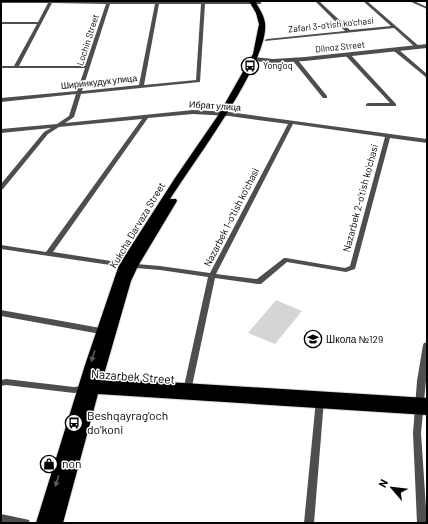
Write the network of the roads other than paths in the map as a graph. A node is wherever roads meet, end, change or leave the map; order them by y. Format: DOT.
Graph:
graph roads {
  1 [pos="318,1"];
  2 [pos="365,1"];
  3 [pos="411,1"];
  4 [pos="1,2"];
  5 [pos="50,2"];
  6 [pos="108,2"];
  7 [pos="191,2"];
  8 [pos="256,2"];
  9 [pos="157,3"];
  10 [pos="203,3"];
  11 [pos="427,8"];
  12 [pos="1,23"];
  13 [pos="40,23"];
  14 [pos="396,27"];
  15 [pos="348,31"];
  16 [pos="267,40"];
  17 [pos="427,46"];
  18 [pos="418,47"];
  19 [pos="396,50"];
  20 [pos="347,54"];
  21 [pos="257,60"];
  22 [pos="295,60"];
  23 [pos="1,67"];
  24 [pos="16,67"];
  25 [pos="88,67"];
  26 [pos="427,77"];
  27 [pos="141,86"];
  28 [pos="79,92"];
  29 [pos="325,97"];
  30 [pos="1,100"];
  31 [pos="368,105"];
  32 [pos="226,114"];
  33 [pos="147,116"];
  34 [pos="291,123"];
  35 [pos="60,125"];
  36 [pos="1,131"];
  37 [pos="388,135"];
  38 [pos="427,141"];
  39 [pos="1,188"];
  40 [pos="1,247"];
  41 [pos="48,254"];
  42 [pos="128,265"];
  43 [pos="212,276"];
  44 [pos="1,313"];
  45 [pos="105,332"];
  46 [pos="427,345"];
  47 [pos="1,383"];
  48 [pos="90,387"];
  49 [pos="187,391"];
  50 [pos="320,399"];
  51 [pos="423,406"];
  52 [pos="424,499"];
  53 [pos="1,518"];
  54 [pos="25,523"];
  55 [pos="43,523"];
  56 [pos="56,523"];
  57 [pos="309,523"];
  58 [pos="422,523"];
  1 -- 15 [label="street"];
  2 -- 14 [label="street"];
  3 -- 11 [label="street"];
  4 -- 5 [label="street"];
  5 -- 6 [label="street"];
  5 -- 13 [label="street"];
  6 -- 9 [label="street"];
  6 -- 25 [label="street, Lochin Street"];
  7 -- 9 [label="street"];
  7 -- 10 [label="street"];
  8 -- 10 [label="street"];
  8 -- 16 [label="main road, Kukcha Darvaza Street"];
  8 -- 21 [label="main road, Kukcha Darvaza Street"];
  9 -- 27 [label="street"];
  10 -- 27 [label="street, Ширинкудук улица"];
  12 -- 13 [label="street"];
  13 -- 24 [label="street"];
  14 -- 15 [label="street, Zafari 3-o'tish ko'chasi"];
  14 -- 18 [label="street"];
  15 -- 16 [label="street, Zafari 3-o'tish ko'chasi"];
  16 -- 21 [label="main road, Kukcha Darvaza Street"];
  17 -- 18 [label="street, Dilnoz Street"];
  18 -- 19 [label="street, Dilnoz Street"];
  19 -- 20 [label="street, Dilnoz Street"];
  19 -- 26 [label="street"];
  20 -- 22 [label="street, Dilnoz Street"];
  20 -- 31 [label="street"];
  21 -- 22 [label="street, Dilnoz Street"];
  21 -- 32 [label="main road, Kukcha Darvaza Street"];
  22 -- 29 [label="street"];
  23 -- 24 [label="street"];
  24 -- 25 [label="street"];
  25 -- 28 [label="street, Lochin Street"];
  27 -- 28 [label="street, Ширинкудук улица"];
  28 -- 30 [label="street, Ширинкудук улица"];
  28 -- 35 [label="street, Lochin Street"];
  32 -- 33 [label="street, Ибрат улица"];
  32 -- 34 [label="street, Ибрат улица"];
  32 -- 42 [label="main road, Kukcha Darvaza Street"];
  33 -- 35 [label="street, Ибрат улица"];
  33 -- 41 [label="street"];
  34 -- 37 [label="street, Ибрат улица"];
  34 -- 43 [label="street, Nazarbek 1-o'tish ko'chasi"];
  35 -- 36 [label="street, Ибрат улица"];
  35 -- 39 [label="street"];
  37 -- 38 [label="street, Ибрат улица"];
  37 -- 43 [label="street, Nazarbek 2-o'tish ko'chasi"];
  40 -- 41 [label="street"];
  41 -- 42 [label="street"];
  42 -- 43 [label="street"];
  42 -- 45 [label="main road, Kukcha Darvaza Street"];
  43 -- 49 [label="street, Nazarbek 1-o'tish ko'chasi"];
  44 -- 45 [label="street"];
  45 -- 48 [label="main road, Kukcha Darvaza Street"];
  46 -- 51 [label="street"];
  47 -- 48 [label="street"];
  48 -- 49 [label="main road, Nazarbek Street"];
  48 -- 55 [label="main road, Kukcha Darvaza Street, one-way"];
  48 -- 56 [label="main road, Kukcha Darvaza Street"];
  49 -- 50 [label="main road, Nazarbek Street"];
  50 -- 51 [label="main road, Nazarbek Street"];
  50 -- 57 [label="street"];
  51 -- 52 [label="street"];
  52 -- 58 [label="street"];
  53 -- 54 [label="street"];
}
